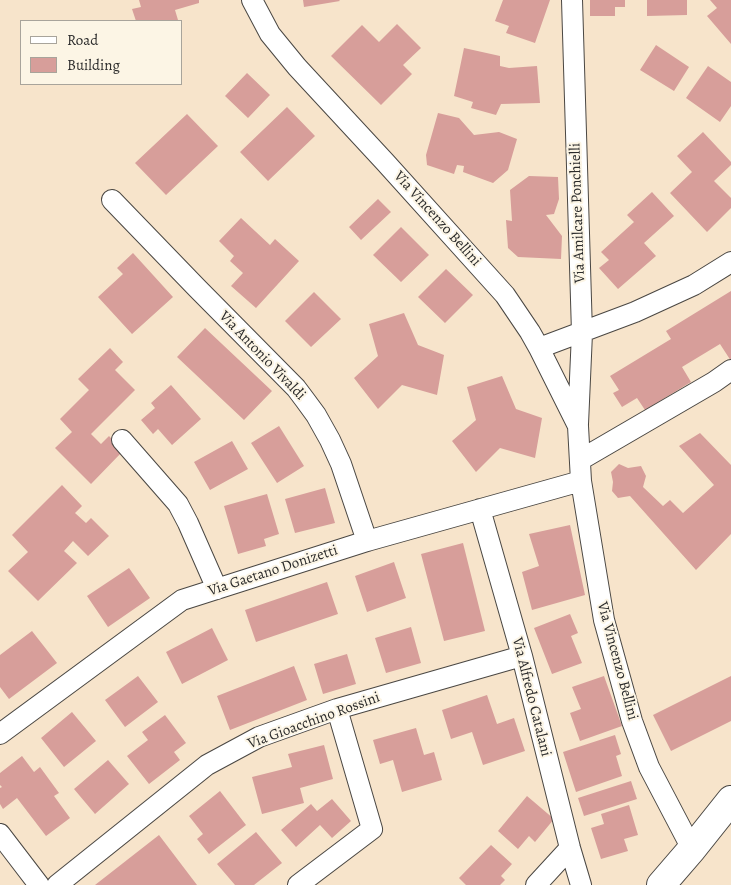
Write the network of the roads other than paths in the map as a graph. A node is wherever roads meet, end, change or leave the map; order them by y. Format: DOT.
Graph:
graph roads {
  1 [pos="252,0"];
  2 [pos="572,0"];
  3 [pos="112,200"];
  4 [pos="731,262"];
  5 [pos="582,333"];
  6 [pos="539,348"];
  7 [pos="731,370"];
  8 [pos="578,426"];
  9 [pos="122,440"];
  10 [pos="580,460"];
  11 [pos="581,481"];
  12 [pos="480,509"];
  13 [pos="367,541"];
  14 [pos="217,589"];
  15 [pos="522,656"];
  16 [pos="337,709"];
  17 [pos="0,734"];
  18 [pos="731,800"];
  19 [pos="0,834"];
  20 [pos="570,848"];
  21 [pos="692,849"];
  22 [pos="39,885"];
  23 [pos="57,885"];
  24 [pos="298,885"];
  25 [pos="536,885"];
  26 [pos="581,885"];
  27 [pos="661,885"];
  1 -- 6 [label="street, Via Vincenzo Bellini"];
  2 -- 5 [label="street, Via Amilcare Ponchielli"];
  3 -- 13 [label="street, Via Antonio Vivaldi"];
  4 -- 5 [label="street"];
  5 -- 6 [label="street"];
  5 -- 8 [label="street, Via Amilcare Ponchielli"];
  6 -- 8 [label="street, Via Vincenzo Bellini"];
  7 -- 10 [label="street"];
  8 -- 10 [label="street, Via Vincenzo Bellini"];
  9 -- 14 [label="street"];
  10 -- 11 [label="street, Via Vincenzo Bellini"];
  11 -- 12 [label="street, Via Gaetano Donizetti"];
  11 -- 21 [label="street, Via Vincenzo Bellini"];
  12 -- 13 [label="street, Via Gaetano Donizetti"];
  12 -- 15 [label="street, Via Alfredo Catalani"];
  13 -- 14 [label="street, Via Gaetano Donizetti"];
  14 -- 17 [label="street, Via Gaetano Donizetti"];
  15 -- 16 [label="street, Via Gioacchino Rossini"];
  15 -- 20 [label="street, Via Alfredo Catalani"];
  16 -- 23 [label="street, Via Gioacchino Rossini"];
  16 -- 24 [label="street"];
  18 -- 21 [label="main road"];
  19 -- 22 [label="street"];
  20 -- 25 [label="street"];
  20 -- 26 [label="street, Via Alfredo Catalani"];
  21 -- 27 [label="main road"];
}
